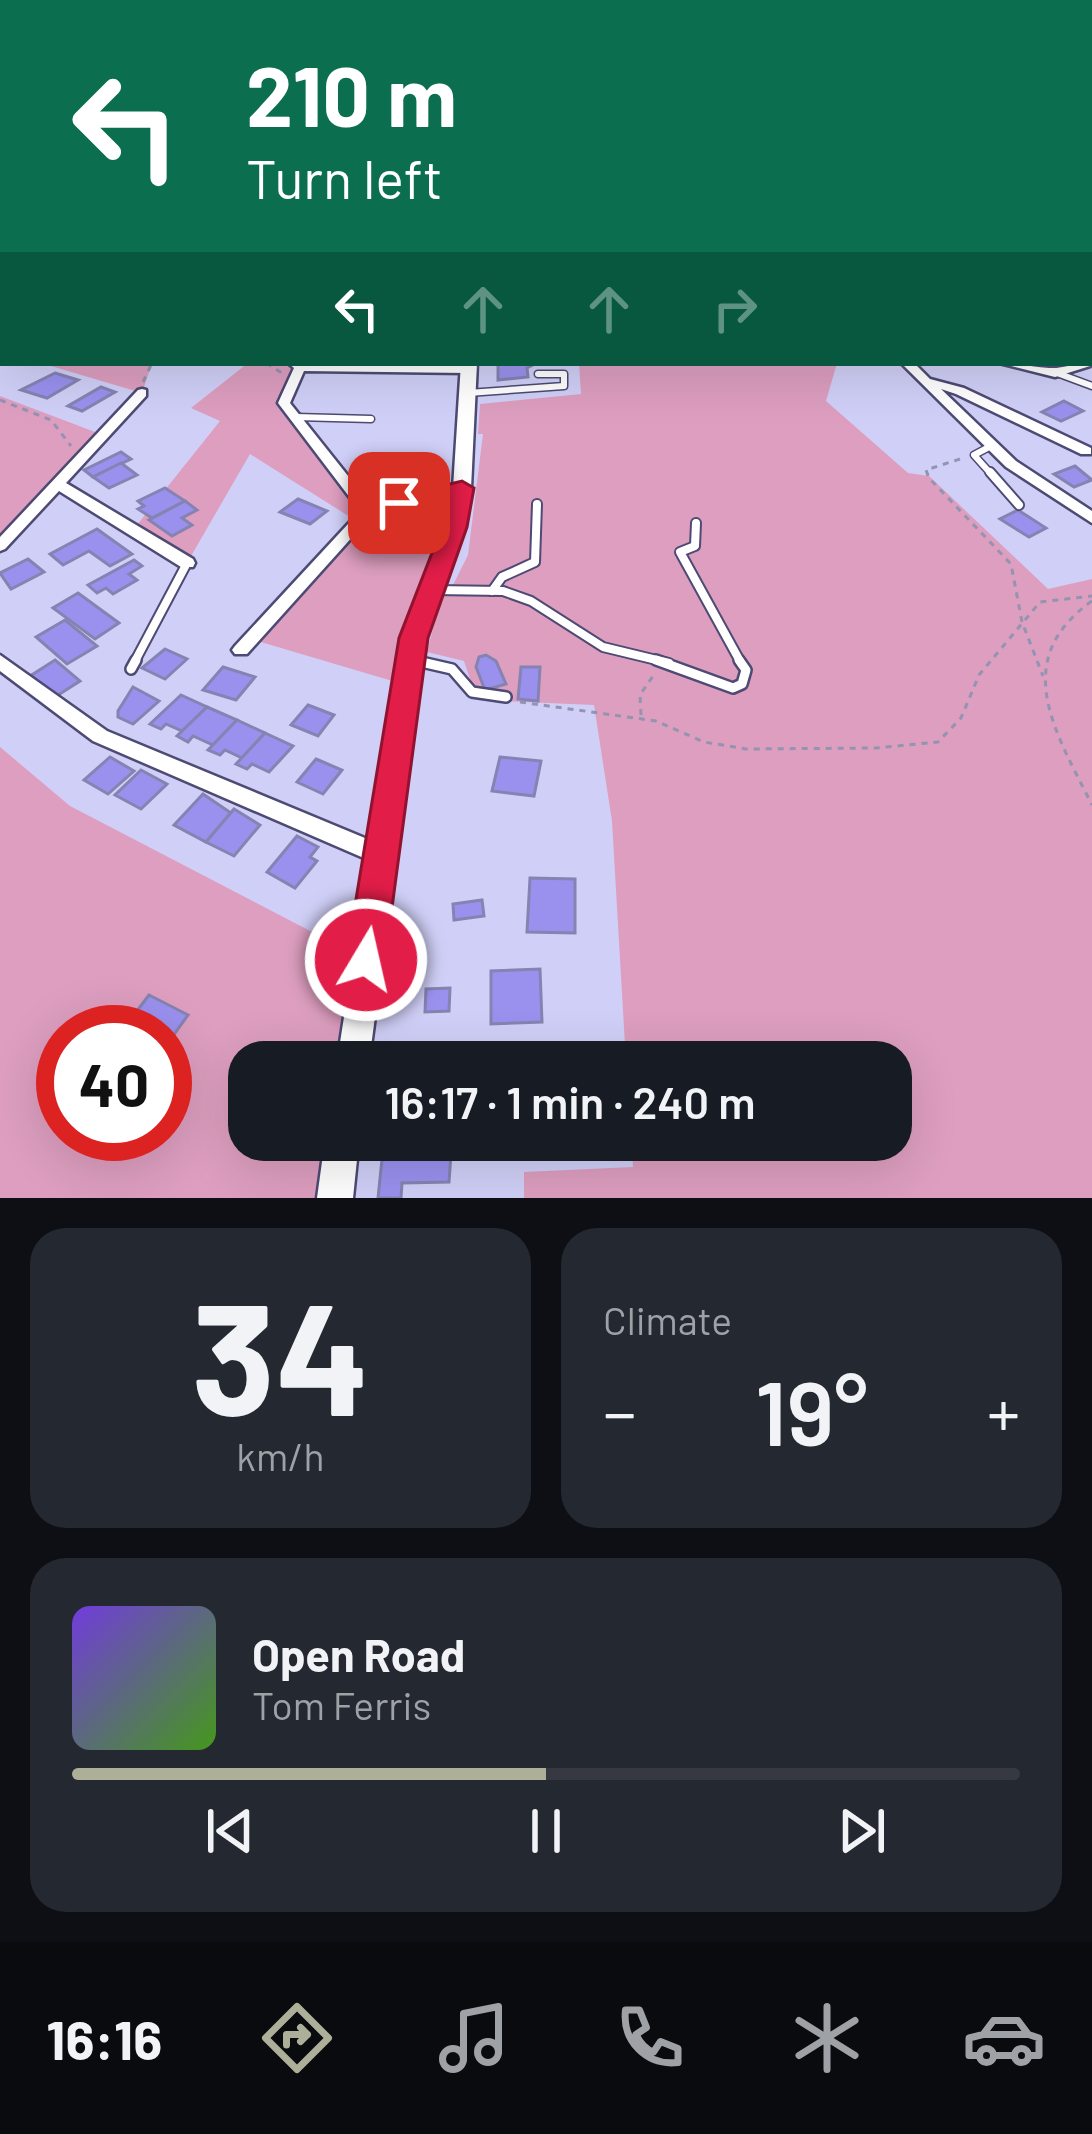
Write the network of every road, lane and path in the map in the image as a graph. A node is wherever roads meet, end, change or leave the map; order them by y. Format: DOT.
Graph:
graph roads {
  1 [pos="149,366"];
  2 [pos="910,366"];
  3 [pos="1020,366"];
  4 [pos="1069,366"];
  5 [pos="296,370"];
  6 [pos="459,371"];
  7 [pos="1055,373"];
  8 [pos="538,374"];
  9 [pos="928,382"];
  10 [pos="1092,386"];
  11 [pos="142,393"];
  12 [pos="0,400"];
  13 [pos="296,417"];
  14 [pos="371,419"];
  15 [pos="993,446"];
  16 [pos="1086,451"];
  17 [pos="974,455"];
  18 [pos="77,463"];
  19 [pos="58,484"];
  20 [pos="462,488"];
  21 [pos="537,504"];
  22 [pos="1019,505"];
  23 [pos="368,511"];
  24 [pos="1092,518"];
  25 [pos="696,523"];
  26 [pos="0,546"];
  27 [pos="187,563"];
  28 [pos="432,590"];
  29 [pos="492,591"];
  30 [pos="1092,599"];
  31 [pos="1022,622"];
  32 [pos="241,650"];
  33 [pos="410,660"];
  34 [pos="0,662"];
  35 [pos="666,662"];
  36 [pos="131,670"];
  37 [pos="1043,676"];
  38 [pos="506,697"];
  39 [pos="641,718"];
  40 [pos="1092,805"];
  41 [pos="382,855"];
  42 [pos="355,1041"];
  43 [pos="339,1161"];
  44 [pos="335,1198"];
  1 -- 11 [label="path"];
  2 -- 9 [label="street"];
  3 -- 7 [label="street"];
  4 -- 7 [label="street"];
  5 -- 6 [label="street"];
  5 -- 13 [label="street"];
  6 -- 8 [label="lane"];
  6 -- 20 [label="street"];
  7 -- 10 [label="lane"];
  9 -- 15 [label="street"];
  9 -- 16 [label="street"];
  11 -- 18 [label="street"];
  12 -- 18 [label="path"];
  13 -- 14 [label="lane"];
  13 -- 23 [label="street"];
  15 -- 17 [label="lane"];
  15 -- 24 [label="street"];
  17 -- 22 [label="lane"];
  17 -- 31 [label="path"];
  18 -- 19 [label="street"];
  19 -- 26 [label="street"];
  19 -- 27 [label="street"];
  20 -- 23 [label="street"];
  20 -- 28 [label="street"];
  21 -- 29 [label="lane"];
  23 -- 32 [label="street"];
  25 -- 35 [label="lane"];
  27 -- 36 [label="lane"];
  28 -- 29 [label="lane"];
  28 -- 33 [label="street"];
  29 -- 35 [label="lane"];
  30 -- 31 [label="path"];
  30 -- 37 [label="path"];
  31 -- 37 [label="path"];
  31 -- 39 [label="path"];
  33 -- 38 [label="lane"];
  33 -- 41 [label="street"];
  34 -- 41 [label="street"];
  35 -- 39 [label="path"];
  37 -- 40 [label="path"];
  38 -- 39 [label="path"];
  41 -- 42 [label="street"];
  43 -- 44 [label="street"];
}
